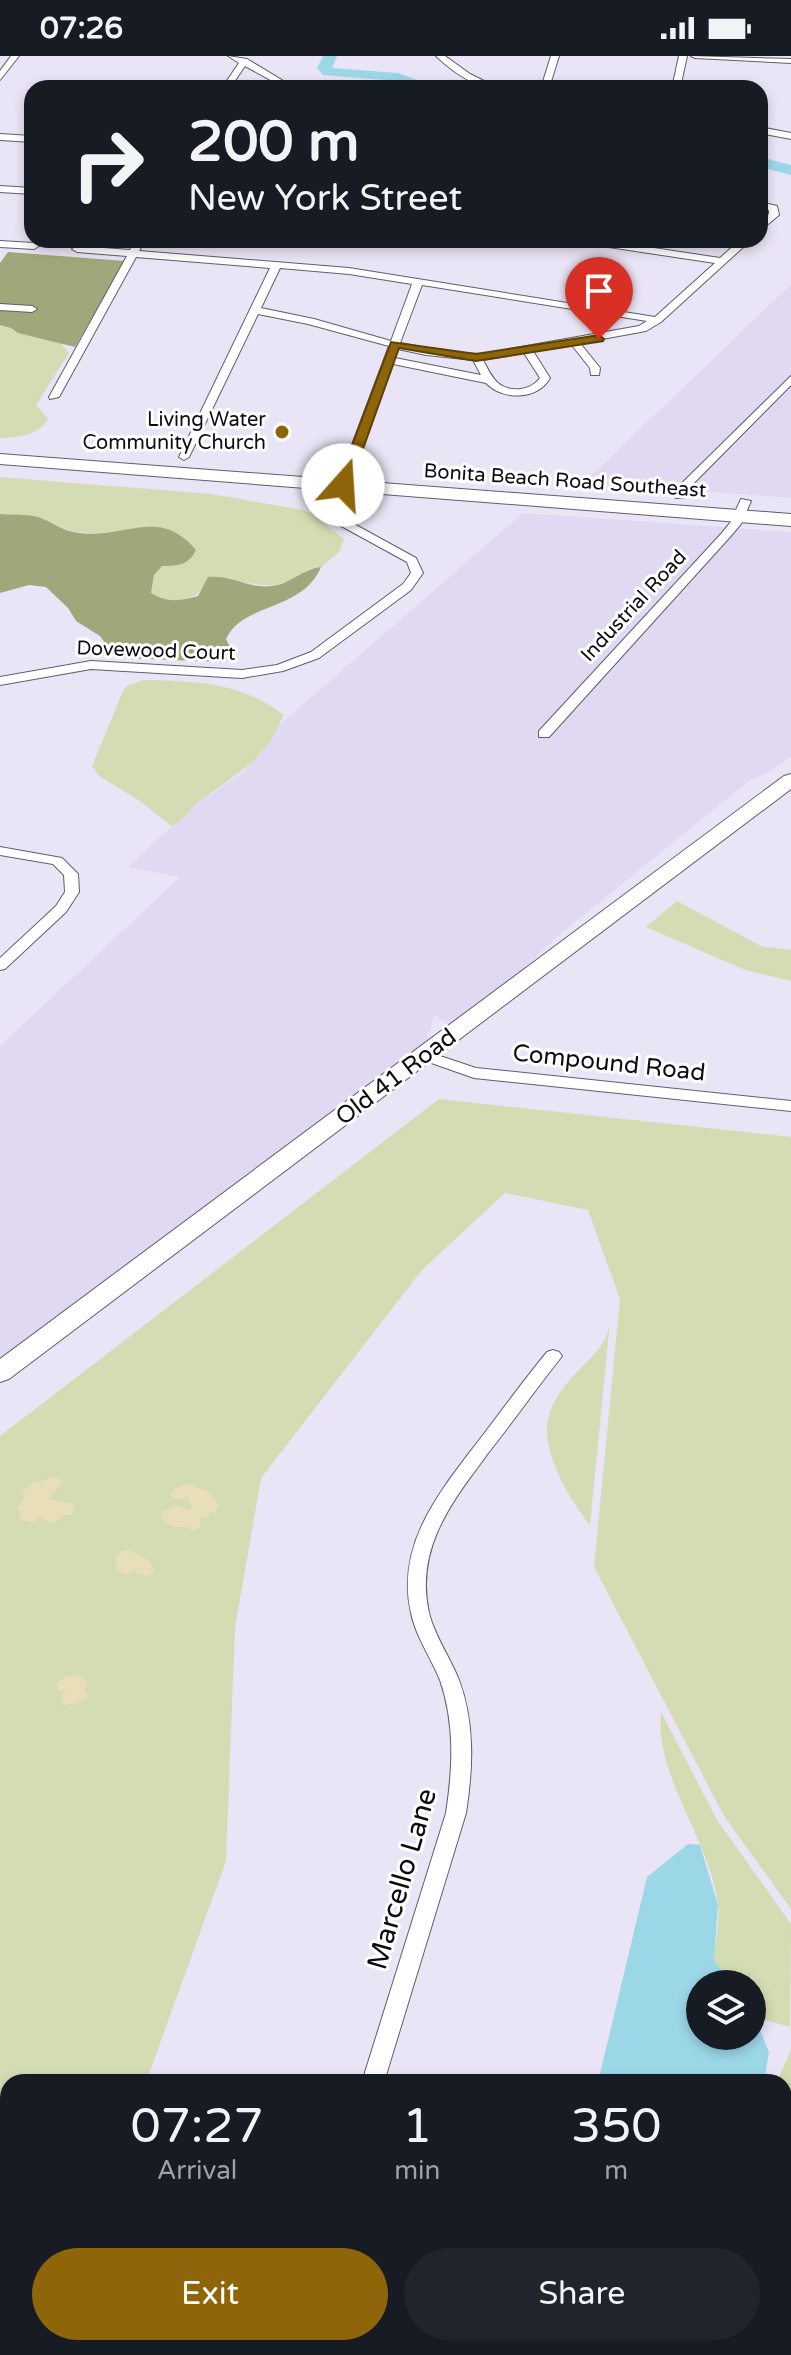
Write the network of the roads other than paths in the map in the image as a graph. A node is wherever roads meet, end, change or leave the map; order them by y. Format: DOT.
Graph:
graph roads {
  1 [pos="15,56"];
  2 [pos="232,56"];
  3 [pos="440,56"];
  4 [pos="555,56"];
  5 [pos="683,56"];
  6 [pos="695,56"];
  7 [pos="244,61"];
  8 [pos="791,61"];
  9 [pos="0,77"];
  10 [pos="231,80"];
  11 [pos="277,80"];
  12 [pos="476,80"];
  13 [pos="548,80"];
  14 [pos="678,80"];
  15 [pos="768,132"];
  16 [pos="791,136"];
  17 [pos="0,137"];
  18 [pos="24,138"];
  19 [pos="0,189"];
  20 [pos="24,190"];
  21 [pos="768,207"];
  22 [pos="768,221"];
  23 [pos="0,244"];
  24 [pos="24,245"];
  25 [pos="136,248"];
  26 [pos="635,248"];
  27 [pos="737,248"];
  28 [pos="77,249"];
  29 [pos="133,253"];
  30 [pos="722,261"];
  31 [pos="277,264"];
  32 [pos="418,282"];
  33 [pos="0,307"];
  34 [pos="32,309"];
  35 [pos="254,310"];
  36 [pos="657,320"];
  37 [pos="575,343"];
  38 [pos="395,344"];
  39 [pos="527,350"];
  40 [pos="476,357"];
  41 [pos="389,360"];
  42 [pos="595,373"];
  43 [pos="791,379"];
  44 [pos="489,380"];
  45 [pos="54,397"];
  46 [pos="0,443"];
  47 [pos="184,457"];
  48 [pos="0,459"];
  49 [pos="346,478"];
  50 [pos="680,496"];
  51 [pos="791,504"];
  52 [pos="742,509"];
  53 [pos="791,520"];
  54 [pos="0,681"];
  55 [pos="544,734"];
  56 [pos="791,780"];
  57 [pos="0,851"];
  58 [pos="0,966"];
  59 [pos="425,1056"];
  60 [pos="791,1106"];
  61 [pos="553,1356"];
  62 [pos="0,1372"];
  63 [pos="375,2074"];
  1 -- 9 [label="street"];
  2 -- 7 [label="street"];
  3 -- 12 [label="street"];
  4 -- 13 [label="street"];
  5 -- 14 [label="street"];
  6 -- 8 [label="street"];
  7 -- 10 [label="street"];
  7 -- 11 [label="street"];
  15 -- 16 [label="street"];
  17 -- 18 [label="street"];
  19 -- 20 [label="street"];
  21 -- 22 [label="street"];
  23 -- 24 [label="street"];
  25 -- 29 [label="street"];
  26 -- 30 [label="street"];
  27 -- 30 [label="street"];
  28 -- 29 [label="street"];
  29 -- 31 [label="street"];
  29 -- 45 [label="street"];
  30 -- 36 [label="street"];
  31 -- 32 [label="street"];
  31 -- 35 [label="street"];
  32 -- 36 [label="street"];
  32 -- 38 [label="street"];
  33 -- 34 [label="street"];
  35 -- 38 [label="street"];
  35 -- 47 [label="street"];
  36 -- 37 [label="street"];
  37 -- 39 [label="street"];
  37 -- 42 [label="street"];
  38 -- 40 [label="street"];
  38 -- 41 [label="street"];
  39 -- 40 [label="street"];
  39 -- 44 [label="street"];
  40 -- 44 [label="street"];
  41 -- 44 [label="street"];
  41 -- 49 [label="street"];
  43 -- 50 [label="street"];
  46 -- 47 [label="main road, Bonita Beach Road Southeast"];
  47 -- 49 [label="main road, Bonita Beach Road Southeast"];
  48 -- 49 [label="main road, Bonita Beach Road Southeast"];
  49 -- 50 [label="main road, Bonita Beach Road Southeast"];
  49 -- 52 [label="main road, Bonita Beach Road Southeast"];
  49 -- 54 [label="street, Dovewood Court"];
  50 -- 52 [label="main road, Bonita Beach Road Southeast"];
  51 -- 52 [label="main road, Bonita Beach Road Southeast"];
  52 -- 53 [label="main road, Bonita Beach Road Southeast"];
  52 -- 55 [label="street, Industrial Road"];
  56 -- 59 [label="street, Old 41 Road"];
  57 -- 58 [label="street"];
  59 -- 60 [label="street, Compound Road"];
  59 -- 62 [label="street, Old 41 Road"];
  61 -- 63 [label="street, Marcello Lane"];
}
